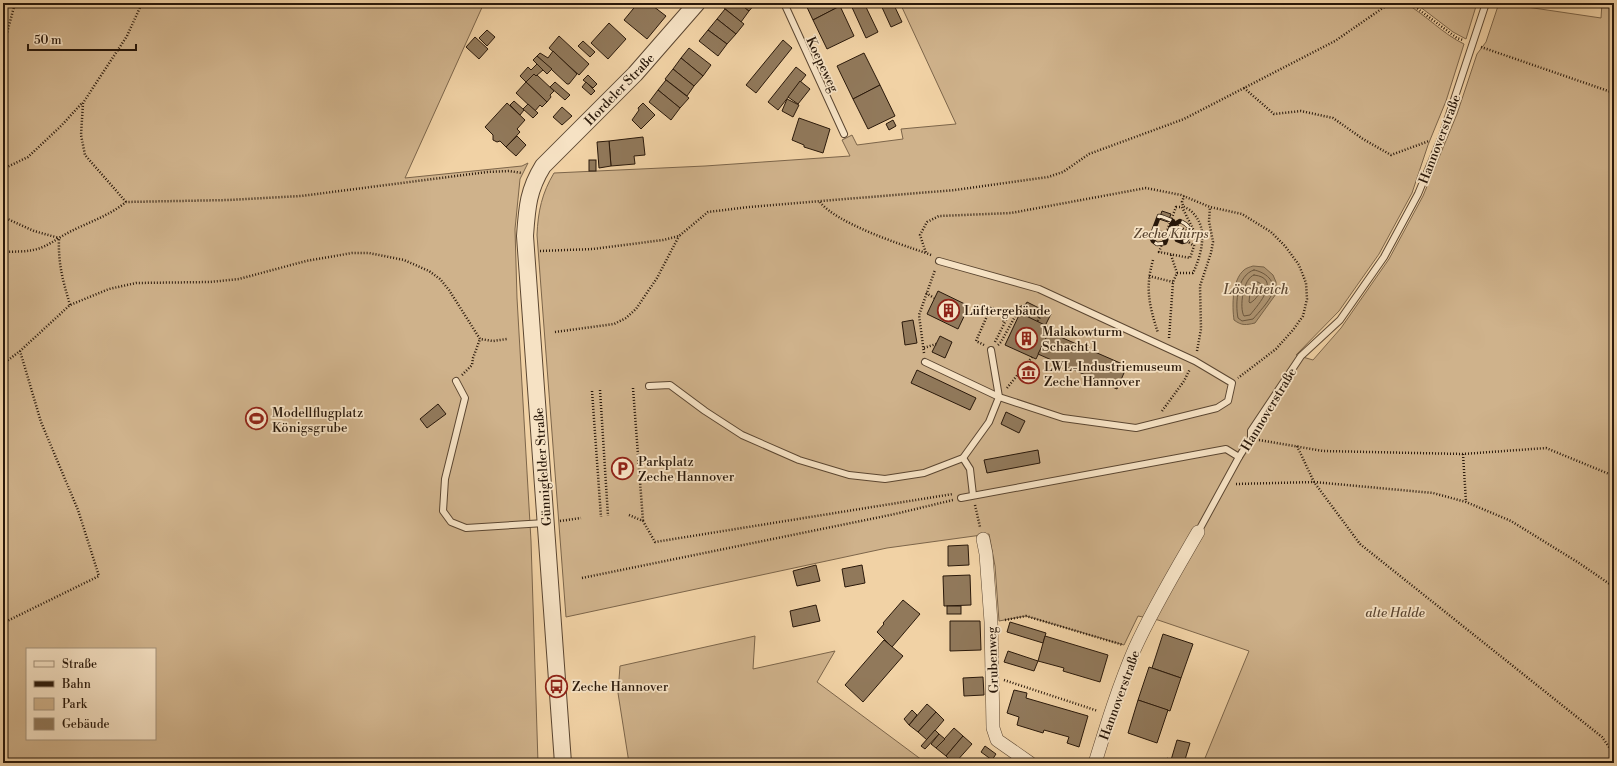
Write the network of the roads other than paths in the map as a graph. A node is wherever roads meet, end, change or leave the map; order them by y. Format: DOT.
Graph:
graph roads {
  1 [pos="697,3"];
  2 [pos="784,3"];
  3 [pos="1486,3"];
  4 [pos="844,134"];
  5 [pos="539,174"];
  6 [pos="939,261"];
  7 [pos="991,350"];
  8 [pos="925,362"];
  9 [pos="456,381"];
  10 [pos="649,386"];
  11 [pos="999,397"];
  12 [pos="1239,457"];
  13 [pos="963,458"];
  14 [pos="961,498"];
  15 [pos="974,498"];
  16 [pos="545,523"];
  17 [pos="1198,532"];
  18 [pos="983,539"];
  19 [pos="563,763"];
  20 [pos="1030,763"];
  21 [pos="1095,763"];
  1 -- 5 [label="street, Hordeler Straße"];
  2 -- 4 [label="lane, Koepeweg"];
  3 -- 12 [label="lane, Hannoverstraße"];
  5 -- 16 [label="street, Günnigfelder Straße"];
  6 -- 11 [label="lane"];
  7 -- 11 [label="lane"];
  8 -- 11 [label="lane"];
  9 -- 16 [label="lane"];
  10 -- 13 [label="lane"];
  11 -- 13 [label="lane"];
  12 -- 15 [label="lane"];
  12 -- 17 [label="lane, Hannoverstraße"];
  13 -- 15 [label="lane"];
  14 -- 15 [label="lane"];
  16 -- 19 [label="street, Günnigfelder Straße"];
  17 -- 21 [label="street, Hannoverstraße"];
  18 -- 20 [label="street, Grubenweg"];
}
